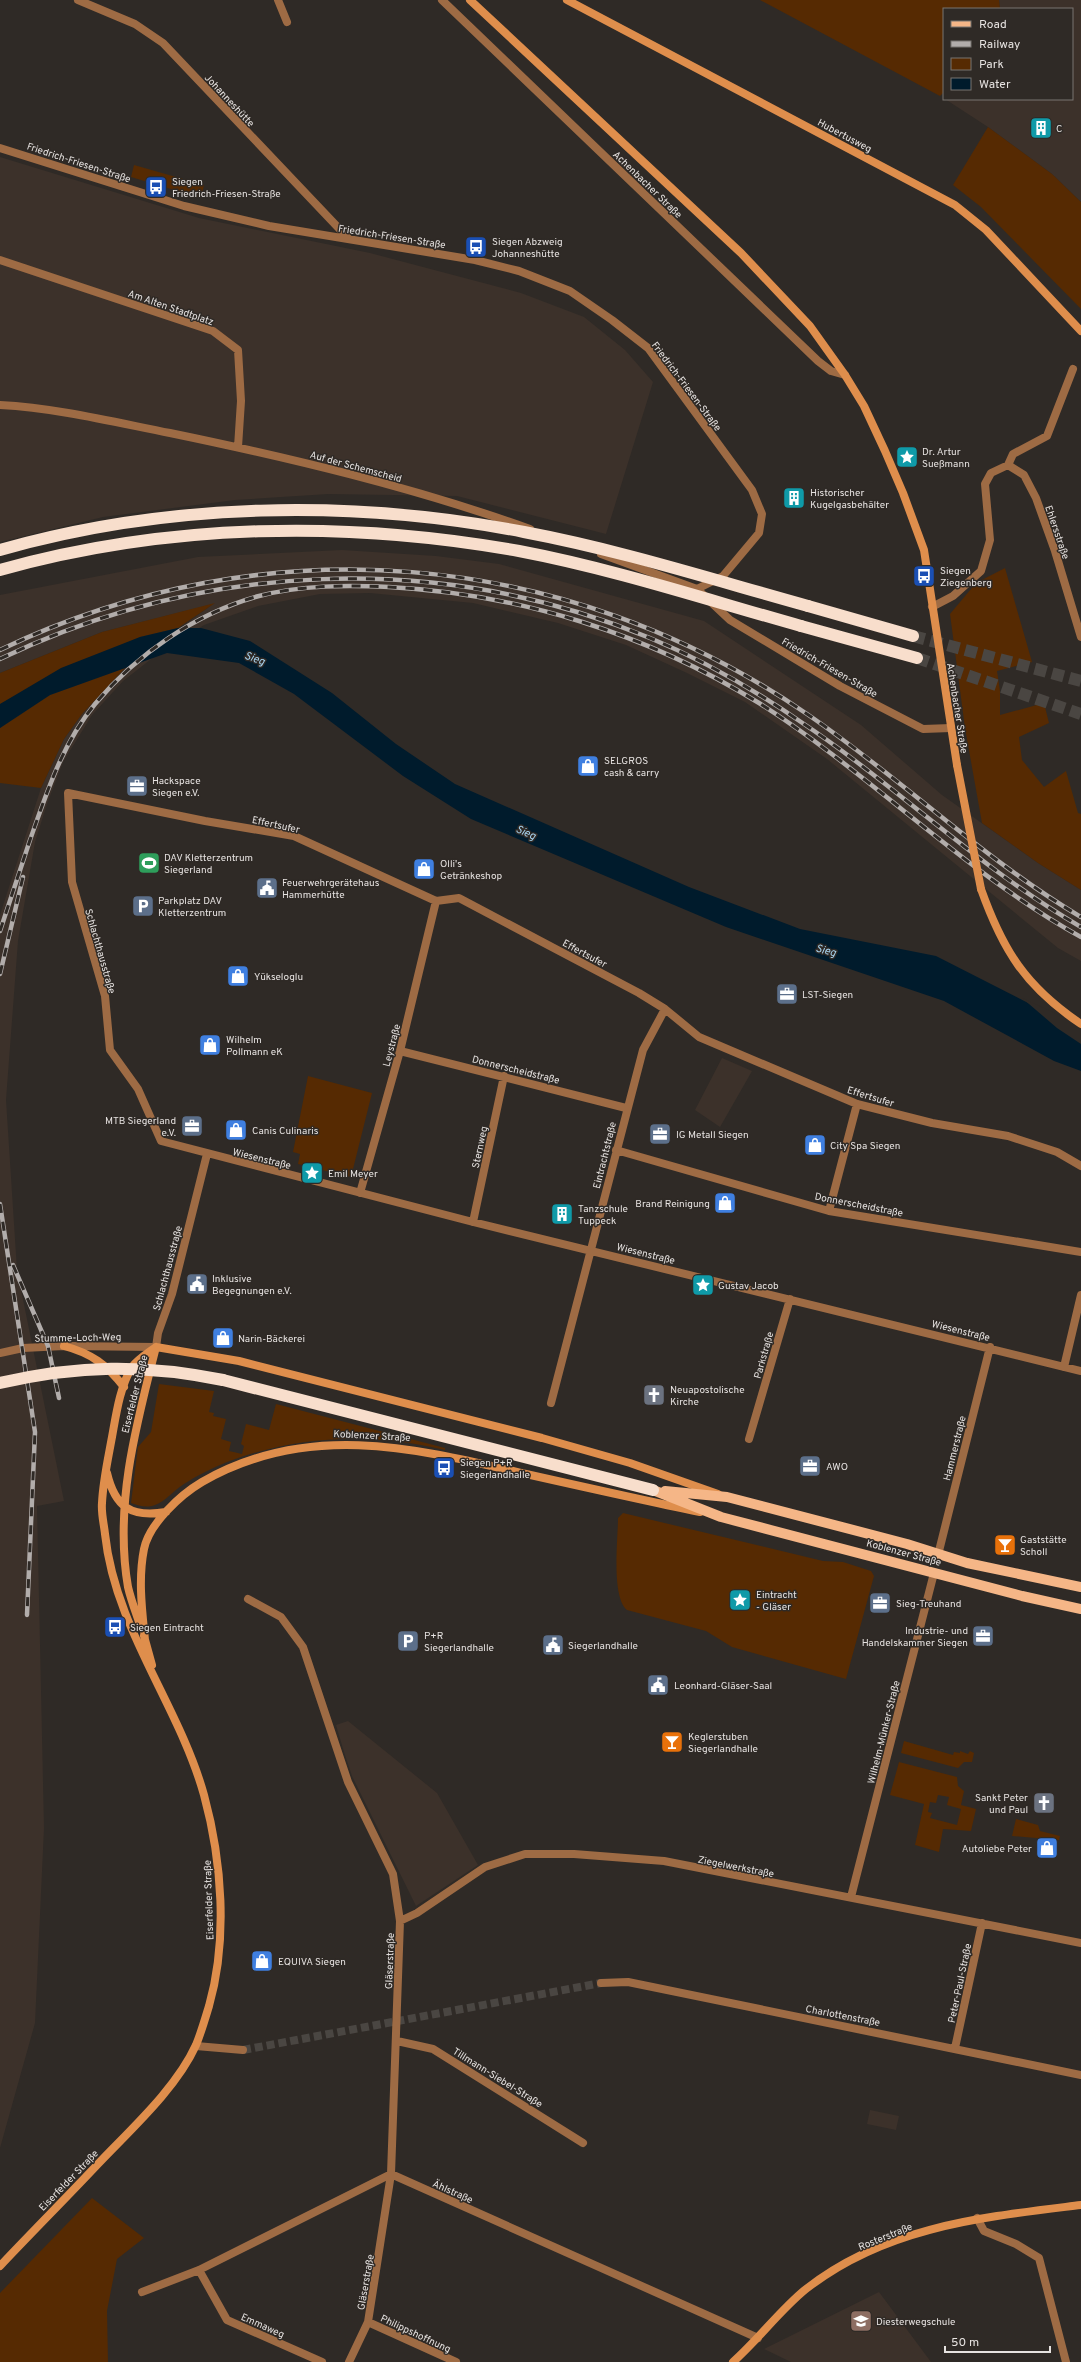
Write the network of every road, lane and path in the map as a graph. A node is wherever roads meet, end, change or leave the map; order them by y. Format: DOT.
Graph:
graph roads {
  1 [pos="78,0"];
  2 [pos="278,0"];
  3 [pos="442,0"];
  4 [pos="470,0"];
  5 [pos="567,0"];
  6 [pos="287,22"];
  7 [pos="0,148"];
  8 [pos="349,239"];
  9 [pos="0,260"];
  10 [pos="1081,331"];
  11 [pos="1073,369"];
  12 [pos="845,375"];
  13 [pos="0,404"];
  14 [pos="238,447"];
  15 [pos="1008,465"];
  16 [pos="0,550"];
  17 [pos="0,570"];
  18 [pos="697,589"];
  19 [pos="932,607"];
  20 [pos="912,636"];
  21 [pos="1081,637"];
  22 [pos="917,658"];
  23 [pos="951,728"];
  24 [pos="68,793"];
  25 [pos="436,901"];
  26 [pos="665,1009"];
  27 [pos="1081,1024"];
  28 [pos="400,1051"];
  29 [pos="504,1076"];
  30 [pos="857,1104"];
  31 [pos="626,1108"];
  32 [pos="616,1150"];
  33 [pos="207,1154"];
  34 [pos="1081,1166"];
  35 [pos="360,1193"];
  36 [pos="829,1211"];
  37 [pos="473,1222"];
  38 [pos="591,1250"];
  39 [pos="1081,1252"];
  40 [pos="1081,1295"];
  41 [pos="790,1299"];
  42 [pos="64,1346"];
  43 [pos="156,1347"];
  44 [pos="990,1347"];
  45 [pos="0,1353"];
  46 [pos="1064,1367"];
  47 [pos="1081,1371"];
  48 [pos="0,1383"];
  49 [pos="124,1387"];
  50 [pos="551,1403"];
  51 [pos="749,1439"];
  52 [pos="106,1469"];
  53 [pos="653,1490"];
  54 [pos="727,1497"];
  55 [pos="125,1508"];
  56 [pos="166,1512"];
  57 [pos="721,1517"];
  58 [pos="938,1555"];
  59 [pos="934,1573"];
  60 [pos="1081,1587"];
  61 [pos="248,1599"];
  62 [pos="1081,1609"];
  63 [pos="145,1640"];
  64 [pos="157,1681"];
  65 [pos="851,1897"];
  66 [pos="400,1921"];
  67 [pos="982,1923"];
  68 [pos="1081,1943"];
  69 [pos="601,1983"];
  70 [pos="397,2041"];
  71 [pos="196,2046"];
  72 [pos="955,2048"];
  73 [pos="243,2050"];
  74 [pos="1081,2075"];
  75 [pos="583,2143"];
  76 [pos="391,2174"];
  77 [pos="1081,2205"];
  78 [pos="976,2218"];
  79 [pos="0,2266"];
  80 [pos="199,2270"];
  81 [pos="142,2292"];
  82 [pos="368,2322"];
  83 [pos="758,2338"];
  84 [pos="322,2362"];
  85 [pos="349,2362"];
  86 [pos="456,2362"];
  87 [pos="733,2362"];
  88 [pos="1066,2362"];
  1 -- 8 [label="street, Johanneshütte"];
  2 -- 6 [label="street"];
  3 -- 12 [label="street, Achenbacher Straße"];
  4 -- 12 [label="main road, Achenbacher Straße"];
  5 -- 10 [label="main road, Hubertusweg"];
  7 -- 8 [label="street, Friedrich-Friesen-Straße"];
  8 -- 18 [label="street, Friedrich-Friesen-Straße"];
  9 -- 14 [label="street, Am Alten Stadtplatz"];
  11 -- 15 [label="street"];
  12 -- 19 [label="main road, Achenbacher Straße"];
  13 -- 14 [label="street, Auf der Schemscheid"];
  14 -- 18 [label="street, Auf der Schemscheid"];
  15 -- 19 [label="street"];
  15 -- 21 [label="street, Ehlersstraße"];
  16 -- 20 [label="highway, bridge"];
  17 -- 22 [label="highway, bridge"];
  18 -- 23 [label="street, Friedrich-Friesen-Straße"];
  19 -- 23 [label="main road, Achenbacher Straße"];
  23 -- 27 [label="main road, Achenbacher Straße, bridge"];
  24 -- 25 [label="street, Effertsufer"];
  24 -- 33 [label="street, Schlachthausstraße"];
  25 -- 26 [label="street, Effertsufer"];
  25 -- 28 [label="street, Leystraße"];
  26 -- 30 [label="street, Effertsufer"];
  26 -- 31 [label="street, Eintrachtstraße"];
  28 -- 29 [label="street, Donnerscheidstraße"];
  28 -- 35 [label="street, Leystraße"];
  29 -- 31 [label="street, Donnerscheidstraße"];
  29 -- 37 [label="street, Sternweg"];
  30 -- 34 [label="street, Effertsufer"];
  30 -- 36 [label="street"];
  31 -- 32 [label="street, Eintrachtstraße"];
  32 -- 36 [label="street, Donnerscheidstraße"];
  32 -- 38 [label="street, Eintrachtstraße"];
  33 -- 35 [label="street, Wiesenstraße"];
  33 -- 43 [label="street, Schlachthausstraße"];
  35 -- 37 [label="street, Wiesenstraße"];
  36 -- 39 [label="street, Donnerscheidstraße"];
  37 -- 38 [label="street, Wiesenstraße"];
  38 -- 41 [label="street, Wiesenstraße"];
  38 -- 50 [label="street, Eintrachtstraße"];
  40 -- 46 [label="street"];
  41 -- 44 [label="street, Wiesenstraße"];
  41 -- 51 [label="street, Parkstraße"];
  42 -- 43 [label="street, Stumme-Loch-Weg"];
  42 -- 45 [label="street, Stumme-Loch-Weg"];
  42 -- 49 [label="main road"];
  43 -- 49 [label="main road, Eiserfelder Straße"];
  43 -- 54 [label="main road, Koblenzer Straße"];
  43 -- 55 [label="main road, Eiserfelder Straße"];
  44 -- 46 [label="street, Wiesenstraße"];
  44 -- 58 [label="street, Hammerstraße"];
  46 -- 47 [label="street, Wiesenstraße"];
  48 -- 53 [label="highway, bridge"];
  49 -- 52 [label="main road, Eiserfelder Straße"];
  52 -- 55 [label="main road"];
  52 -- 64 [label="main road, Eiserfelder Straße"];
  53 -- 54 [label="main road, Koblenzer Straße"];
  53 -- 57 [label="main road, Koblenzer Straße"];
  54 -- 58 [label="main road, Koblenzer Straße"];
  55 -- 56 [label="main road"];
  55 -- 63 [label="main road, Eiserfelder Straße"];
  56 -- 57 [label="main road, Koblenzer Straße"];
  56 -- 63 [label="main road, Koblenzer Straße"];
  57 -- 59 [label="main road, Koblenzer Straße"];
  58 -- 59 [label="main road"];
  58 -- 60 [label="main road, Koblenzer Straße"];
  59 -- 62 [label="main road, Koblenzer Straße"];
  59 -- 65 [label="street, Wilhelm-Münker-Straße"];
  61 -- 66 [label="street, Gläserstraße"];
  63 -- 64 [label="main road, Eiserfelder Straße"];
  64 -- 71 [label="main road, Eiserfelder Straße"];
  65 -- 66 [label="street, Ziegelwerkstraße"];
  65 -- 67 [label="street, Ziegelwerkstraße"];
  66 -- 70 [label="street, Gläserstraße"];
  67 -- 68 [label="street, Ziegelwerkstraße"];
  67 -- 72 [label="street, Peter-Paul-Straße"];
  69 -- 72 [label="street, Charlottenstraße"];
  70 -- 75 [label="street, Tillmann-Siebel-Straße"];
  70 -- 76 [label="street, Gläserstraße"];
  71 -- 73 [label="street"];
  71 -- 79 [label="main road, Eiserfelder Straße"];
  72 -- 74 [label="street, Charlottenstraße"];
  76 -- 80 [label="street"];
  76 -- 82 [label="street, Gläserstraße"];
  76 -- 83 [label="street, Ählstraße"];
  77 -- 78 [label="main road, Rosterstraße"];
  78 -- 83 [label="main road, Rosterstraße"];
  78 -- 88 [label="street"];
  80 -- 81 [label="street"];
  80 -- 84 [label="street, Emmaweg"];
  82 -- 85 [label="street, Gläserstraße"];
  82 -- 86 [label="street, Philippshoffnung"];
  83 -- 87 [label="main road, Rosterstraße"];
}
